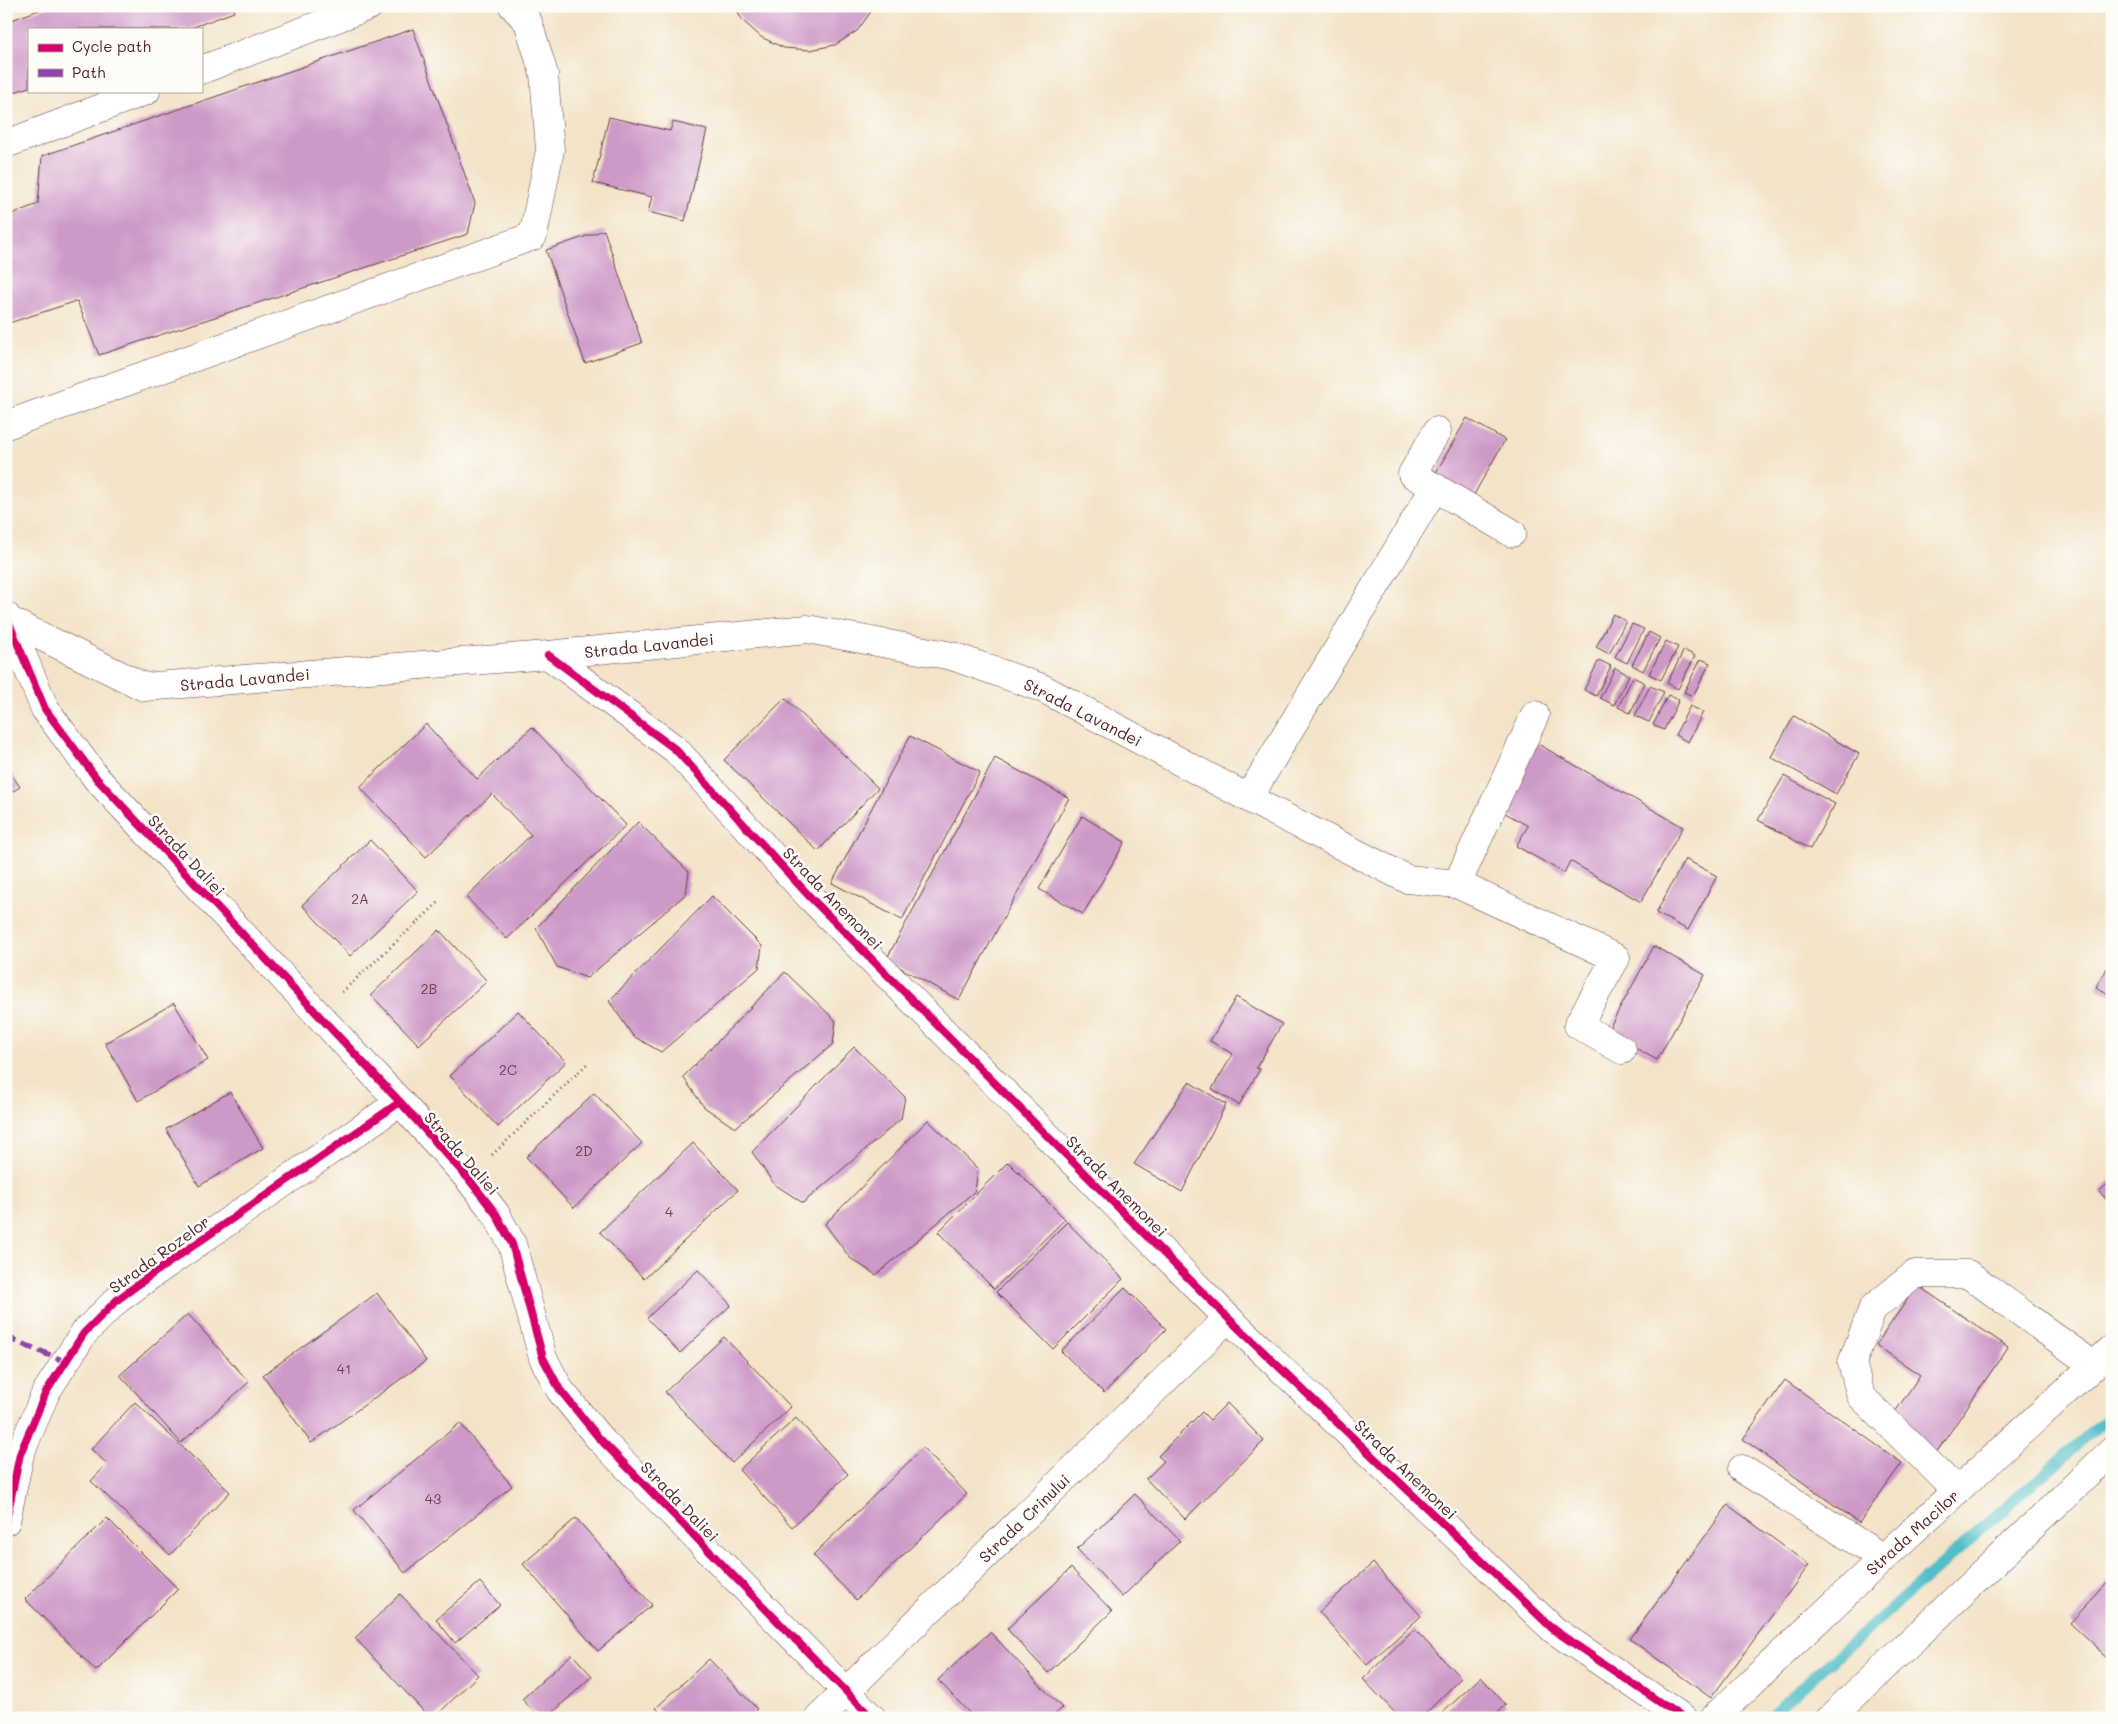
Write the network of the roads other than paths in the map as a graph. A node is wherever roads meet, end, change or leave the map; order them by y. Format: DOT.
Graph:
graph roads {
  1 [pos="369,6"];
  2 [pos="513,6"];
  3 [pos="202,70"];
  4 [pos="143,92"];
  5 [pos="6,144"];
  6 [pos="7,422"];
  7 [pos="1437,431"];
  8 [pos="1435,487"];
  9 [pos="1512,533"];
  10 [pos="7,618"];
  11 [pos="548,655"];
  12 [pos="1535,715"];
  13 [pos="1258,803"];
  14 [pos="1457,884"];
  15 [pos="1622,1050"];
  16 [pos="400,1102"];
  17 [pos="1228,1318"];
  18 [pos="2102,1357"];
  19 [pos="2112,1451"];
  20 [pos="1742,1469"];
  21 [pos="1957,1491"];
  22 [pos="6,1521"];
  23 [pos="1883,1558"];
  24 [pos="848,1692"];
  25 [pos="819,1718"];
  26 [pos="872,1718"];
  27 [pos="1684,1718"];
  28 [pos="1714,1718"];
  29 [pos="1830,1718"];
  1 -- 3 [label="street"];
  2 -- 6 [label="street"];
  4 -- 5 [label="street"];
  7 -- 8 [label="street"];
  8 -- 9 [label="street"];
  8 -- 13 [label="street"];
  10 -- 11 [label="street, Strada Lavandei"];
  10 -- 16 [label="street, Strada Daliei"];
  11 -- 13 [label="street, Strada Lavandei"];
  11 -- 17 [label="street, Strada Anemonei"];
  12 -- 14 [label="street"];
  13 -- 14 [label="street, Strada Lavandei"];
  14 -- 15 [label="street, Strada Lavandei"];
  16 -- 22 [label="street, Strada Rozelor"];
  16 -- 24 [label="street, Strada Daliei"];
  17 -- 24 [label="street, Strada Crinului"];
  17 -- 27 [label="street, Strada Anemonei"];
  18 -- 21 [label="street, Strada Macilor"];
  18 -- 21 [label="street"];
  19 -- 29 [label="street"];
  20 -- 23 [label="street"];
  21 -- 23 [label="street, Strada Macilor"];
  23 -- 28 [label="street, Strada Macilor"];
  24 -- 25 [label="street, Strada Crinului"];
  24 -- 26 [label="street, Strada Daliei"];
}
